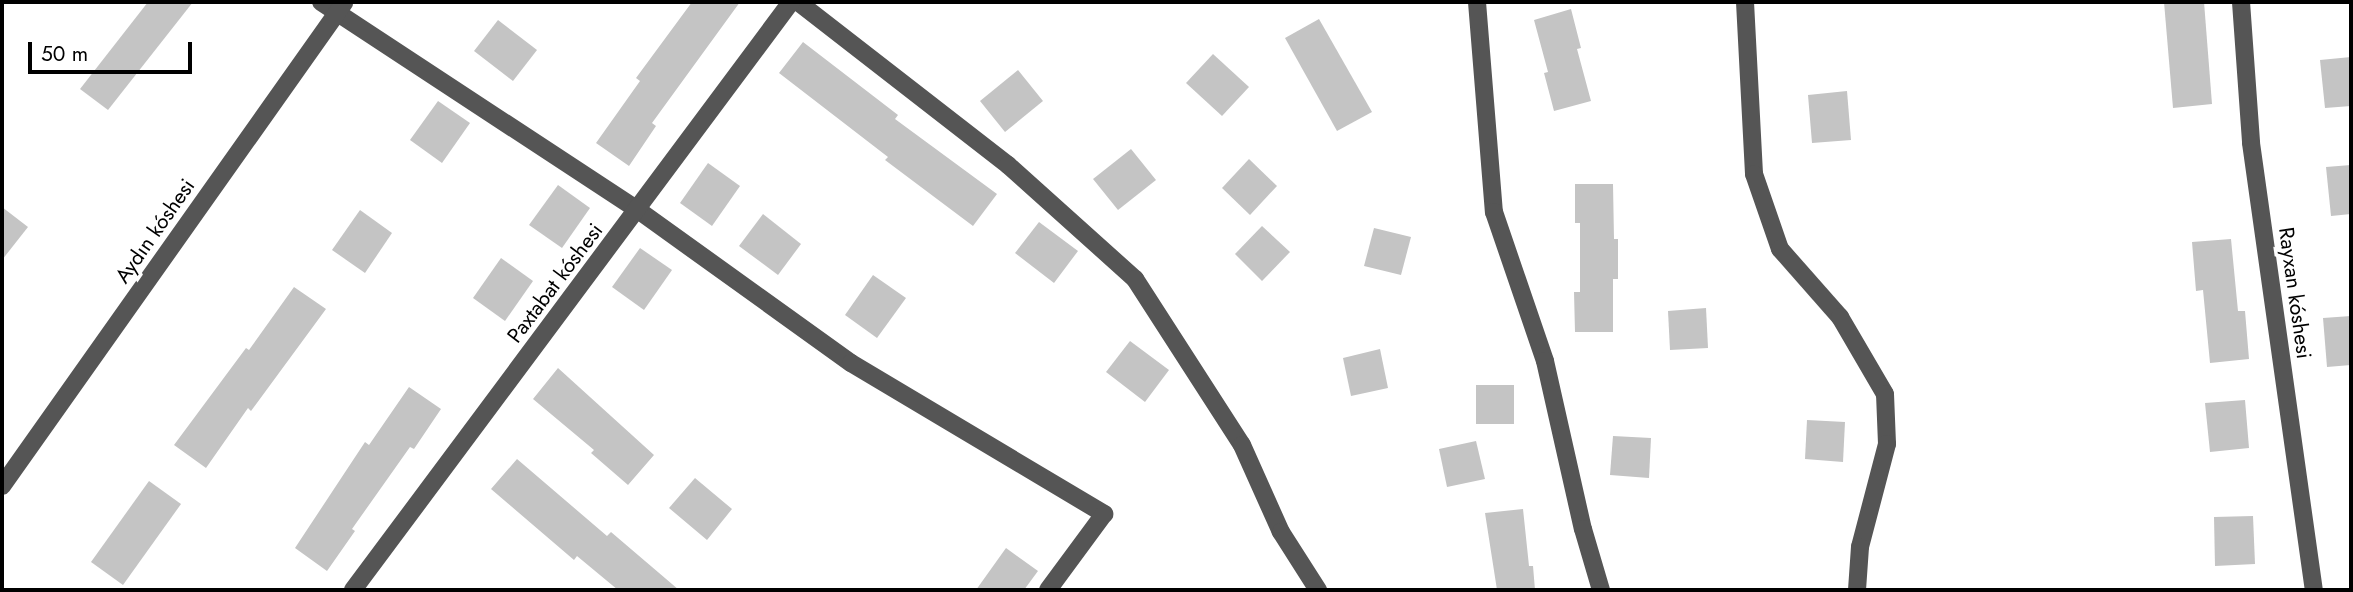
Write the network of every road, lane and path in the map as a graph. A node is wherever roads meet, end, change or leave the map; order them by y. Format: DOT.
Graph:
graph roads {
  1 [pos="321,2"];
  2 [pos="790,2"];
  3 [pos="798,2"];
  4 [pos="1477,2"];
  5 [pos="1745,2"];
  6 [pos="2241,2"];
  7 [pos="342,7"];
  8 [pos="638,210"];
  9 [pos="2,486"];
  10 [pos="353,590"];
  11 [pos="1048,590"];
  12 [pos="1318,590"];
  13 [pos="1601,590"];
  14 [pos="1857,590"];
  15 [pos="2314,590"];
  1 -- 7 [label="street"];
  2 -- 8 [label="street, Paxtabat kóshesi"];
  3 -- 12 [label="street"];
  4 -- 13 [label="street"];
  5 -- 14 [label="street"];
  6 -- 15 [label="street, Rayxan kóshesi"];
  7 -- 8 [label="street"];
  7 -- 9 [label="street, Aydın kóshesi"];
  8 -- 10 [label="street, Paxtabat kóshesi"];
  8 -- 11 [label="street"];
}
